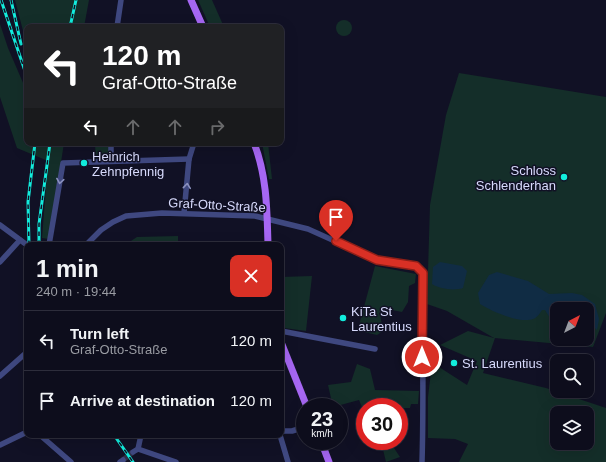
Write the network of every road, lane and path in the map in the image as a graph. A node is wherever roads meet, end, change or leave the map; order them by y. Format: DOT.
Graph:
graph roads {
  1 [pos="122,0"];
  2 [pos="191,0"];
  3 [pos="118,24"];
  4 [pos="202,24"];
  5 [pos="111,146"];
  6 [pos="193,146"];
  7 [pos="255,146"];
  8 [pos="189,159"];
  9 [pos="111,161"];
  10 [pos="184,213"];
  11 [pos="267,218"];
  12 [pos="0,225"];
  13 [pos="20,240"];
  14 [pos="50,242"];
  15 [pos="89,242"];
  16 [pos="268,242"];
  17 [pos="24,243"];
  18 [pos="0,262"];
  19 [pos="284,332"];
  20 [pos="375,349"];
  21 [pos="284,350"];
  22 [pos="24,355"];
  23 [pos="0,376"];
  24 [pos="303,398"];
  25 [pos="296,430"];
  26 [pos="284,431"];
  27 [pos="24,433"];
  28 [pos="43,438"];
  29 [pos="140,438"];
  30 [pos="281,438"];
  31 [pos="0,445"];
  32 [pos="324,450"];
  33 [pos="71,462"];
  34 [pos="176,462"];
  35 [pos="288,462"];
  36 [pos="329,462"];
  37 [pos="422,462"];
  1 -- 3 [label="street"];
  2 -- 4 [label="main road"];
  5 -- 9 [label="street"];
  6 -- 8 [label="street"];
  7 -- 11 [label="main road"];
  8 -- 9 [label="street"];
  10 -- 8 [label="street, one-way"];
  9 -- 14 [label="street, one-way"];
  10 -- 11 [label="street, Graf-Otto-Straße"];
  10 -- 15 [label="street, Graf-Otto-Straße"];
  11 -- 16 [label="main road"];
  11 -- 37 [label="street, Graf-Otto-Straße"];
  12 -- 13 [label="street"];
  13 -- 17 [label="street"];
  13 -- 18 [label="street"];
  19 -- 20 [label="street"];
  21 -- 24 [label="main road"];
  22 -- 23 [label="street"];
  25 -- 26 [label="street"];
  27 -- 31 [label="street"];
  28 -- 33 [label="street"];
  29 -- 34 [label="street"];
  30 -- 35 [label="street"];
  32 -- 36 [label="main road"];
}
